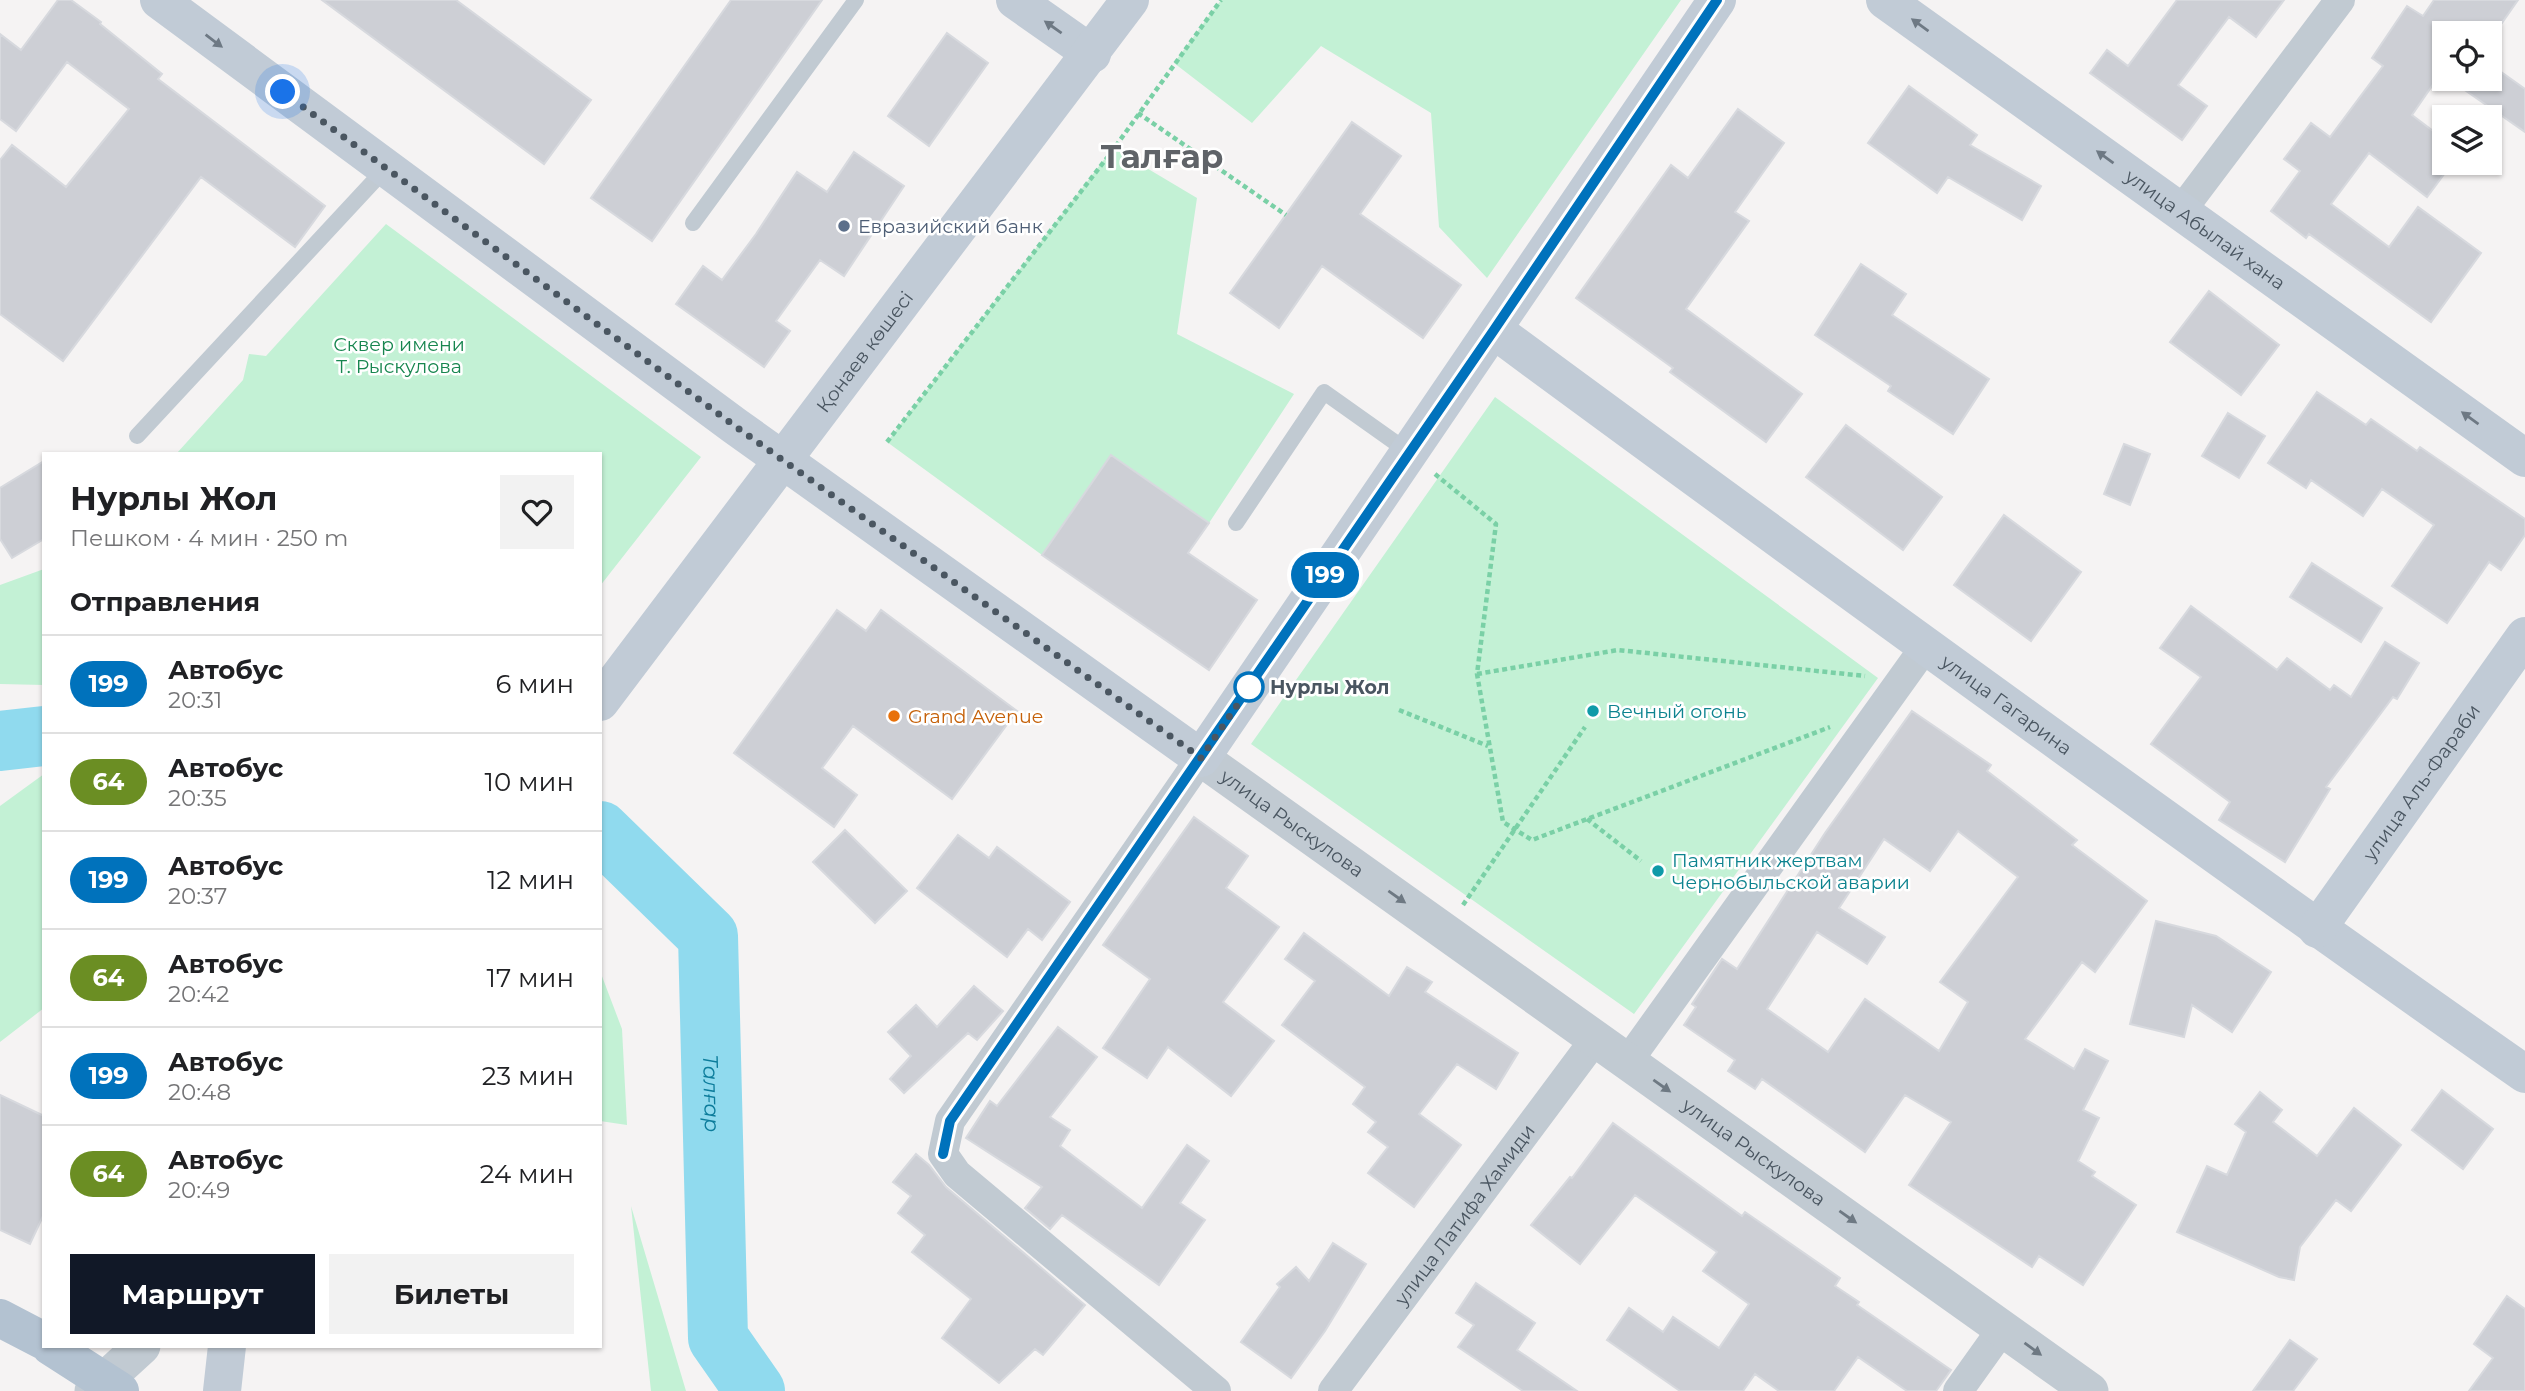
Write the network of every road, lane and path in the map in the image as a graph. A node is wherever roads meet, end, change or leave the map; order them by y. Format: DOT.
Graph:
graph roads {
  1 [pos="159,0"];
  2 [pos="856,0"];
  3 [pos="1015,0"];
  4 [pos="1130,0"];
  5 [pos="1221,0"];
  6 [pos="1717,0"];
  7 [pos="1885,0"];
  8 [pos="2340,0"];
  9 [pos="1092,54"];
  10 [pos="1138,113"];
  11 [pos="386,168"];
  12 [pos="2181,211"];
  13 [pos="1286,215"];
  14 [pos="693,223"];
  15 [pos="1494,330"];
  16 [pos="137,436"];
  17 [pos="887,442"];
  18 [pos="1410,453"];
  19 [pos="2525,458"];
  20 [pos="784,460"];
  21 [pos="1236,523"];
  22 [pos="2525,636"];
  23 [pos="1924,648"];
  24 [pos="1477,674"];
  25 [pos="1900,682"];
  26 [pos="602,699"];
  27 [pos="1399,710"];
  28 [pos="1831,726"];
  29 [pos="1586,727"];
  30 [pos="1489,746"];
  31 [pos="1201,758"];
  32 [pos="1586,819"];
  33 [pos="1516,830"];
  34 [pos="1641,860"];
  35 [pos="2317,929"];
  36 [pos="1445,931"];
  37 [pos="1596,1038"];
  38 [pos="1628,1061"];
  39 [pos="2525,1074"];
  40 [pos="0,1318"];
  41 [pos="2003,1328"];
  42 [pos="42,1340"];
  43 [pos="53,1348"];
  44 [pos="140,1348"];
  45 [pos="227,1348"];
  46 [pos="106,1388"];
  47 [pos="222,1391"];
  48 [pos="1216,1391"];
  49 [pos="1333,1391"];
  50 [pos="1958,1391"];
  51 [pos="2090,1391"];
  1 -- 11 [label="main road, улица Рыскулова, one-way"];
  2 -- 14 [label="lane"];
  9 -- 3 [label="main road, one-way"];
  4 -- 9 [label="main road, Қонаев көшесі"];
  5 -- 10 [label="path"];
  6 -- 15 [label="main road"];
  12 -- 7 [label="main road, улица Абылай хана, one-way"];
  8 -- 12 [label="street"];
  9 -- 20 [label="main road, Қонаев көшесі"];
  10 -- 13 [label="path"];
  10 -- 17 [label="path"];
  11 -- 16 [label="lane"];
  11 -- 20 [label="main road, улица Рыскулова"];
  19 -- 12 [label="main road, улица Абылай хана, one-way"];
  15 -- 18 [label="main road"];
  15 -- 23 [label="main road, улица Гагарина"];
  18 -- 21 [label="lane"];
  18 -- 24 [label="path"];
  18 -- 31 [label="main road"];
  20 -- 26 [label="main road, Қонаев көшесі"];
  20 -- 31 [label="main road, улица Рыскулова"];
  22 -- 35 [label="main road, улица Аль-Фараби"];
  23 -- 25 [label="street"];
  23 -- 35 [label="main road, улица Гагарина"];
  24 -- 25 [label="path"];
  24 -- 30 [label="path"];
  25 -- 38 [label="street"];
  27 -- 30 [label="path"];
  28 -- 32 [label="path"];
  29 -- 33 [label="path"];
  30 -- 33 [label="path"];
  31 -- 36 [label="street, улица Рыскулова, one-way"];
  31 -- 48 [label="street"];
  32 -- 33 [label="path"];
  32 -- 34 [label="path"];
  33 -- 36 [label="path"];
  35 -- 39 [label="main road, улица Гагарина"];
  36 -- 37 [label="street, улица Рыскулова"];
  37 -- 38 [label="street, улица Рыскулова"];
  37 -- 49 [label="street, улица Латифа Хамиди"];
  38 -- 41 [label="street, улица Рыскулова, one-way"];
  40 -- 42 [label="main road"];
  41 -- 50 [label="street"];
  41 -- 51 [label="street, улица Рыскулова, one-way"];
  43 -- 46 [label="main road"];
  44 -- 46 [label="street"];
  45 -- 47 [label="main road"];
}
